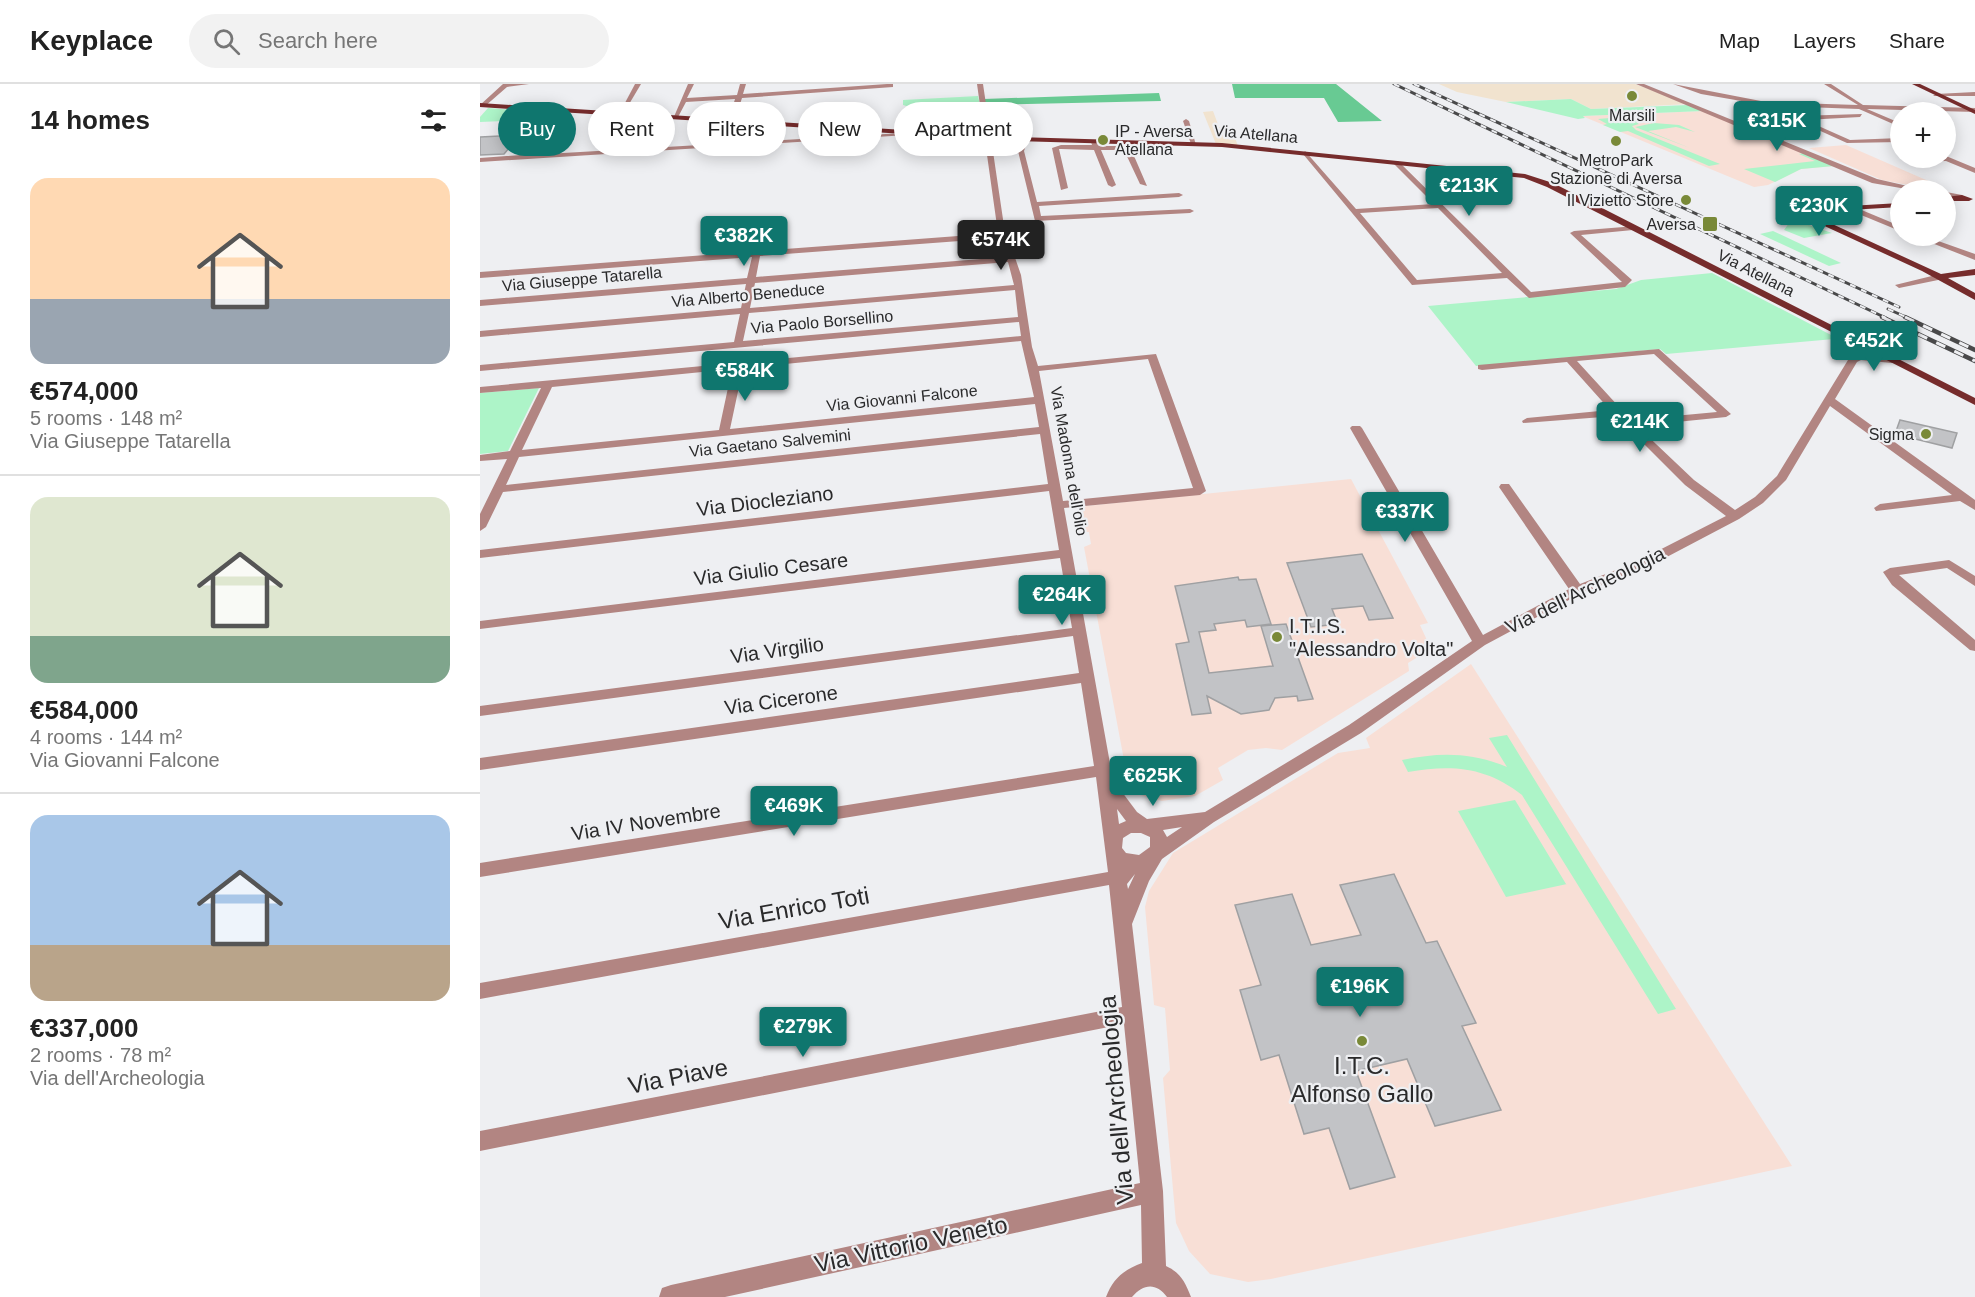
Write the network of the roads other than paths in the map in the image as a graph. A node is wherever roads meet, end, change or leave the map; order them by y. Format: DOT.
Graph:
graph roads {
  1 [pos="511,84"];
  2 [pos="526,84"];
  3 [pos="638,84"];
  4 [pos="691,84"];
  5 [pos="743,84"];
  6 [pos="890,84"];
  7 [pos="980,84"];
  8 [pos="1639,84"];
  9 [pos="1676,84"];
  10 [pos="1827,84"];
  11 [pos="1915,84"];
  12 [pos="1975,86"];
  13 [pos="834,87"];
  14 [pos="1972,95"];
  15 [pos="739,96"];
  16 [pos="1936,96"];
  17 [pos="683,100"];
  18 [pos="628,102"];
  19 [pos="737,102"];
  20 [pos="983,102"];
  21 [pos="1766,104"];
  22 [pos="1853,105"];
  23 [pos="1864,105"];
  24 [pos="482,107"];
  25 [pos="498,108"];
  26 [pos="1973,111"];
  27 [pos="1875,114"];
  28 [pos="675,118"];
  29 [pos="1795,118"];
  30 [pos="687,119"];
  31 [pos="1186,121"];
  32 [pos="1890,121"];
  33 [pos="786,125"];
  34 [pos="894,132"];
  35 [pos="894,136"];
  36 [pos="1033,140"];
  37 [pos="1890,140"];
  38 [pos="1876,141"];
  39 [pos="1095,144"];
  40 [pos="1194,144"];
  41 [pos="1890,147"];
  42 [pos="1305,153"];
  43 [pos="991,156"];
  44 [pos="1022,156"];
  45 [pos="523,158"];
  46 [pos="480,160"];
  47 [pos="1396,162"];
  48 [pos="1956,162"];
  49 [pos="1975,171"];
  50 [pos="1144,184"];
  51 [pos="1890,184"];
  52 [pos="1112,185"];
  53 [pos="1064,188"];
  54 [pos="1179,195"];
  55 [pos="1965,198"];
  56 [pos="1035,204"];
  57 [pos="1890,204"];
  58 [pos="1890,204"];
  59 [pos="1439,206"];
  60 [pos="1852,208"];
  61 [pos="1973,208"];
  62 [pos="1190,211"];
  63 [pos="1354,212"];
  64 [pos="1811,212"];
  65 [pos="1890,224"];
  66 [pos="1633,228"];
  67 [pos="1002,235"];
  68 [pos="1945,246"];
  69 [pos="757,252"];
  70 [pos="1975,257"];
  71 [pos="1010,259"];
  72 [pos="1975,272"];
  73 [pos="480,275"];
  74 [pos="1509,275"];
  75 [pos="1940,277"];
  76 [pos="752,280"];
  77 [pos="1899,285"];
  78 [pos="1018,287"];
  79 [pos="1975,297"];
  80 [pos="480,303"];
  81 [pos="746,310"];
  82 [pos="1023,319"];
  83 [pos="480,334"];
  84 [pos="1026,338"];
  85 [pos="1850,339"];
  86 [pos="738,344"];
  87 [pos="1866,346"];
  88 [pos="1877,352"];
  89 [pos="1855,357"];
  90 [pos="1569,359"];
  91 [pos="1893,360"];
  92 [pos="738,366"];
  93 [pos="480,368"];
  94 [pos="1482,368"];
  95 [pos="1034,369"];
  96 [pos="549,384"];
  97 [pos="480,390"];
  98 [pos="1040,400"];
  99 [pos="1830,400"];
  100 [pos="1975,402"];
  101 [pos="1620,412"];
  102 [pos="1527,421"];
  103 [pos="1632,423"];
  104 [pos="1356,428"];
  105 [pos="1045,430"];
  106 [pos="724,432"];
  107 [pos="515,454"];
  108 [pos="480,458"];
  109 [pos="1055,487"];
  110 [pos="1505,487"];
  111 [pos="498,489"];
  112 [pos="1963,497"];
  113 [pos="1058,505"];
  114 [pos="1975,506"];
  115 [pos="1880,508"];
  116 [pos="1735,516"];
  117 [pos="480,527"];
  118 [pos="1066,553"];
  119 [pos="480,554"];
  120 [pos="1975,582"];
  121 [pos="1577,590"];
  122 [pos="480,625"];
  123 [pos="1079,631"];
  124 [pos="1480,642"];
  125 [pos="1975,646"];
  126 [pos="1087,677"];
  127 [pos="480,711"];
  128 [pos="480,764"];
  129 [pos="1104,775"];
  130 [pos="1208,818"];
  131 [pos="1144,826"];
  132 [pos="1112,848"];
  133 [pos="1156,854"];
  134 [pos="1134,862"];
  135 [pos="480,870"];
  136 [pos="1118,880"];
  137 [pos="1123,923"];
  138 [pos="480,991"];
  139 [pos="1134,1013"];
  140 [pos="480,1141"];
  141 [pos="1152,1191"];
  142 [pos="1154,1273"];
  143 [pos="671,1297"];
  144 [pos="1118,1297"];
  145 [pos="1179,1297"];
  1 -- 2 [label="street"];
  1 -- 24 [label="street"];
  3 -- 18 [label="street"];
  4 -- 17 [label="street"];
  5 -- 15 [label="street"];
  6 -- 13 [label="street"];
  7 -- 20 [label="street, Via Madonna dell'olio"];
  8 -- 51 [label="street"];
  9 -- 21 [label="street"];
  10 -- 23 [label="street"];
  11 -- 16 [label="main road"];
  12 -- 14 [label="street"];
  13 -- 15 [label="street"];
  14 -- 16 [label="street"];
  15 -- 17 [label="street"];
  15 -- 19 [label="street"];
  16 -- 26 [label="main road"];
  17 -- 28 [label="street"];
  21 -- 22 [label="street"];
  21 -- 29 [label="street"];
  22 -- 23 [label="street"];
  22 -- 27 [label="street"];
  23 -- 26 [label="street"];
  24 -- 25 [label="main road, Via Atellana"];
  27 -- 29 [label="street"];
  27 -- 32 [label="street"];
  28 -- 30 [label="main road, Via Atellana"];
  29 -- 38 [label="street"];
  31 -- 40 [label="street"];
  33 -- 34 [label="main road, Via Atellana"];
  35 -- 45 [label="street"];
  36 -- 39 [label="main road, Via Atellana"];
  37 -- 38 [label="street"];
  38 -- 41 [label="street"];
  39 -- 40 [label="main road, Via Atellana"];
  39 -- 50 [label="street"];
  39 -- 52 [label="street"];
  39 -- 53 [label="street"];
  40 -- 42 [label="main road, Via Atellana"];
  42 -- 47 [label="main road, Via Atellana"];
  42 -- 63 [label="street"];
  43 -- 67 [label="street, Via Madonna dell'olio"];
  44 -- 56 [label="street"];
  45 -- 46 [label="street"];
  47 -- 59 [label="street"];
  47 -- 66 [label="main road, Via Atellana"];
  48 -- 49 [label="street"];
  54 -- 56 [label="street"];
  55 -- 61 [label="main road"];
  56 -- 62 [label="street"];
  57 -- 60 [label="main road"];
  58 -- 64 [label="main road"];
  59 -- 63 [label="street"];
  59 -- 74 [label="street"];
  60 -- 64 [label="main road"];
  60 -- 65 [label="street"];
  63 -- 74 [label="street"];
  64 -- 75 [label="main road"];
  66 -- 74 [label="street"];
  66 -- 85 [label="main road, Via Atellana"];
  67 -- 69 [label="street"];
  67 -- 71 [label="street, Via Madonna dell'olio"];
  68 -- 70 [label="street"];
  69 -- 73 [label="street"];
  69 -- 76 [label="street"];
  71 -- 76 [label="street, Via Giuseppe Tatarella"];
  71 -- 78 [label="street, Via Madonna dell'olio"];
  72 -- 75 [label="main road"];
  75 -- 77 [label="street"];
  75 -- 79 [label="main road"];
  76 -- 80 [label="street, Via Giuseppe Tatarella"];
  76 -- 81 [label="street"];
  78 -- 81 [label="street, Via Alberto Beneduce"];
  78 -- 82 [label="street, Via Madonna dell'olio"];
  81 -- 83 [label="street, Via Alberto Beneduce"];
  81 -- 86 [label="street"];
  82 -- 84 [label="street, Via Madonna dell'olio"];
  82 -- 86 [label="street, Via Paolo Borsellino"];
  84 -- 92 [label="street"];
  84 -- 95 [label="street, Via Madonna dell'olio"];
  85 -- 87 [label="main road, Via Atellana"];
  85 -- 89 [label="street"];
  86 -- 93 [label="street, Via Paolo Borsellino"];
  87 -- 88 [label="main road, Via Atellana"];
  87 -- 89 [label="street"];
  88 -- 89 [label="street"];
  88 -- 91 [label="main road, Via Atellana"];
  89 -- 91 [label="street"];
  89 -- 99 [label="street, Via dell'Archeologia"];
  90 -- 94 [label="street"];
  90 -- 101 [label="street"];
  90 -- 103 [label="street"];
  91 -- 100 [label="main road, Via Atellana"];
  92 -- 96 [label="street"];
  92 -- 106 [label="street"];
  95 -- 98 [label="street, Via Madonna dell'olio"];
  95 -- 113 [label="street"];
  96 -- 97 [label="street"];
  96 -- 107 [label="street"];
  98 -- 105 [label="street, Via Madonna dell'olio"];
  98 -- 106 [label="street, Via Giovanni Falcone"];
  99 -- 112 [label="street"];
  99 -- 116 [label="street, Via dell'Archeologia"];
  101 -- 102 [label="street"];
  101 -- 103 [label="street"];
  103 -- 116 [label="street"];
  104 -- 124 [label="street"];
  105 -- 109 [label="street, Via Madonna dell'olio"];
  105 -- 111 [label="street, Via Gaetano Salvemini"];
  106 -- 107 [label="street, Via Giovanni Falcone"];
  107 -- 108 [label="street, Via Giovanni Falcone"];
  107 -- 111 [label="street"];
  109 -- 113 [label="street, Via Madonna dell'olio"];
  109 -- 119 [label="street, Via Diocleziano"];
  110 -- 121 [label="street"];
  111 -- 117 [label="street"];
  112 -- 114 [label="street"];
  112 -- 115 [label="street"];
  113 -- 118 [label="street, Via Madonna dell'olio"];
  116 -- 121 [label="street, Via dell'Archeologia"];
  118 -- 122 [label="street, Via Giulio Cesare"];
  118 -- 123 [label="street, Via Madonna dell'olio"];
  120 -- 125 [label="street"];
  121 -- 124 [label="street, Via dell'Archeologia"];
  123 -- 126 [label="street, Via Madonna dell'olio"];
  123 -- 127 [label="street, Via Virgilio"];
  124 -- 130 [label="street, Via dell'Archeologia"];
  126 -- 128 [label="street, Via Cicerone"];
  126 -- 129 [label="street, Via Madonna dell'olio"];
  129 -- 131 [label="street"];
  129 -- 132 [label="street, Via Madonna dell'olio"];
  129 -- 135 [label="street, Via IV Novembre"];
  130 -- 131 [label="street"];
  130 -- 133 [label="street, Via dell'Archeologia"];
  131 -- 132 [label="street"];
  131 -- 133 [label="street"];
  132 -- 134 [label="street"];
  132 -- 136 [label="street, Via Madonna dell'olio"];
  133 -- 134 [label="street"];
  133 -- 137 [label="street, Via dell'Archeologia"];
  134 -- 136 [label="street"];
  136 -- 137 [label="street, Via dell'Archeologia"];
  136 -- 138 [label="street, Via Enrico Toti"];
  137 -- 139 [label="street, Via dell'Archeologia"];
  139 -- 140 [label="street, Via Piave"];
  139 -- 141 [label="street, Via dell'Archeologia"];
  141 -- 142 [label="street, Via dell'Archeologia"];
  141 -- 143 [label="street, Via Vittorio Veneto"];
  142 -- 144 [label="street"];
  142 -- 145 [label="street"];
}
